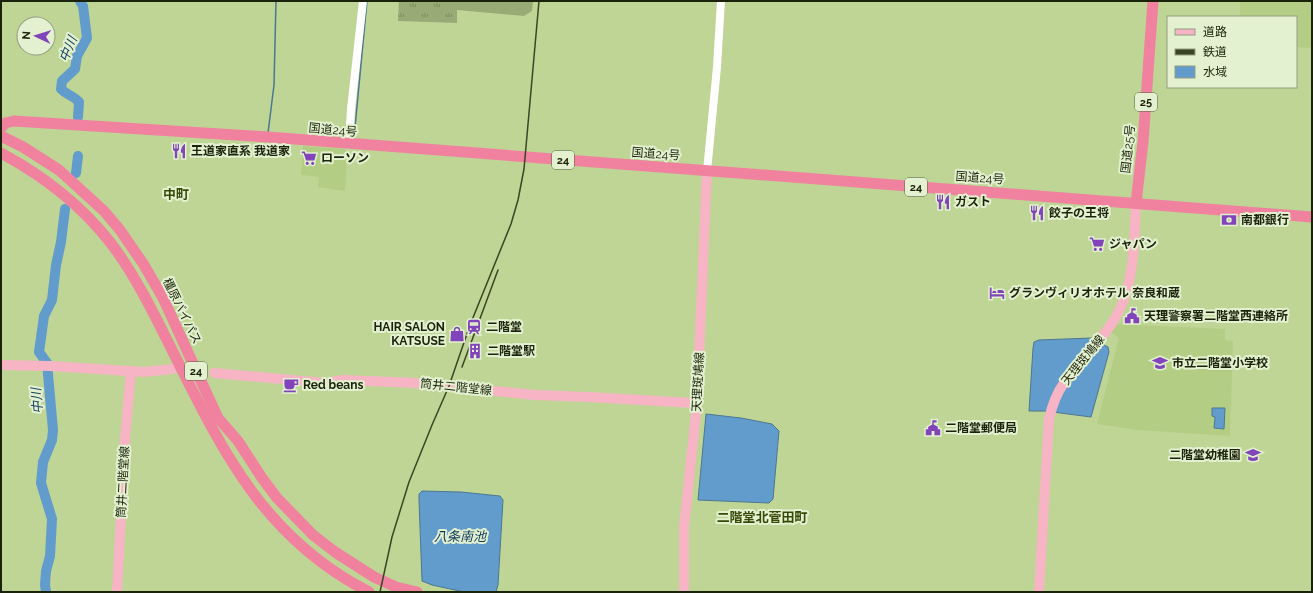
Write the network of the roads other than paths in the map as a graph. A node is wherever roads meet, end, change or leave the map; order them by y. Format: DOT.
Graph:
graph roads {
  1 [pos="363,1"];
  2 [pos="721,1"];
  3 [pos="1153,1"];
  4 [pos="1,117"];
  5 [pos="14,121"];
  6 [pos="1,128"];
  7 [pos="1,136"];
  8 [pos="1,141"];
  9 [pos="349,144"];
  10 [pos="1,151"];
  11 [pos="708,171"];
  12 [pos="1136,203"];
  13 [pos="1312,217"];
  14 [pos="1,365"];
  15 [pos="172,369"];
  16 [pos="131,371"];
  17 [pos="214,373"];
  18 [pos="697,402"];
  19 [pos="394,589"];
  20 [pos="117,592"];
  21 [pos="355,592"];
  22 [pos="370,592"];
  23 [pos="407,592"];
  24 [pos="417,592"];
  25 [pos="684,592"];
  26 [pos="1039,592"];
  1 -- 9 [label="street"];
  2 -- 11 [label="street"];
  3 -- 12 [label="highway, 国道25号 / 25"];
  4 -- 5 [label="highway, 24"];
  5 -- 6 [label="highway"];
  5 -- 9 [label="highway, 国道24号 / 24"];
  7 -- 19 [label="highway, 橿原バイパス / 24"];
  8 -- 19 [label="highway"];
  9 -- 11 [label="highway, 国道24号 / 24"];
  10 -- 21 [label="highway, 24"];
  10 -- 22 [label="highway"];
  11 -- 12 [label="highway, 国道24号 / 24"];
  11 -- 18 [label="main road, 天理斑鳩線"];
  12 -- 13 [label="highway, 国道24号 / 24"];
  12 -- 26 [label="main road, 天理斑鳩線"];
  14 -- 16 [label="main road"];
  15 -- 16 [label="main road"];
  16 -- 20 [label="main road, 筒井二階堂線"];
  17 -- 18 [label="main road, 筒井二階堂線"];
  18 -- 25 [label="main road, 天理斑鳩線"];
  19 -- 23 [label="highway, 橿原バイパス / 24"];
  19 -- 24 [label="highway, 24"];
}
